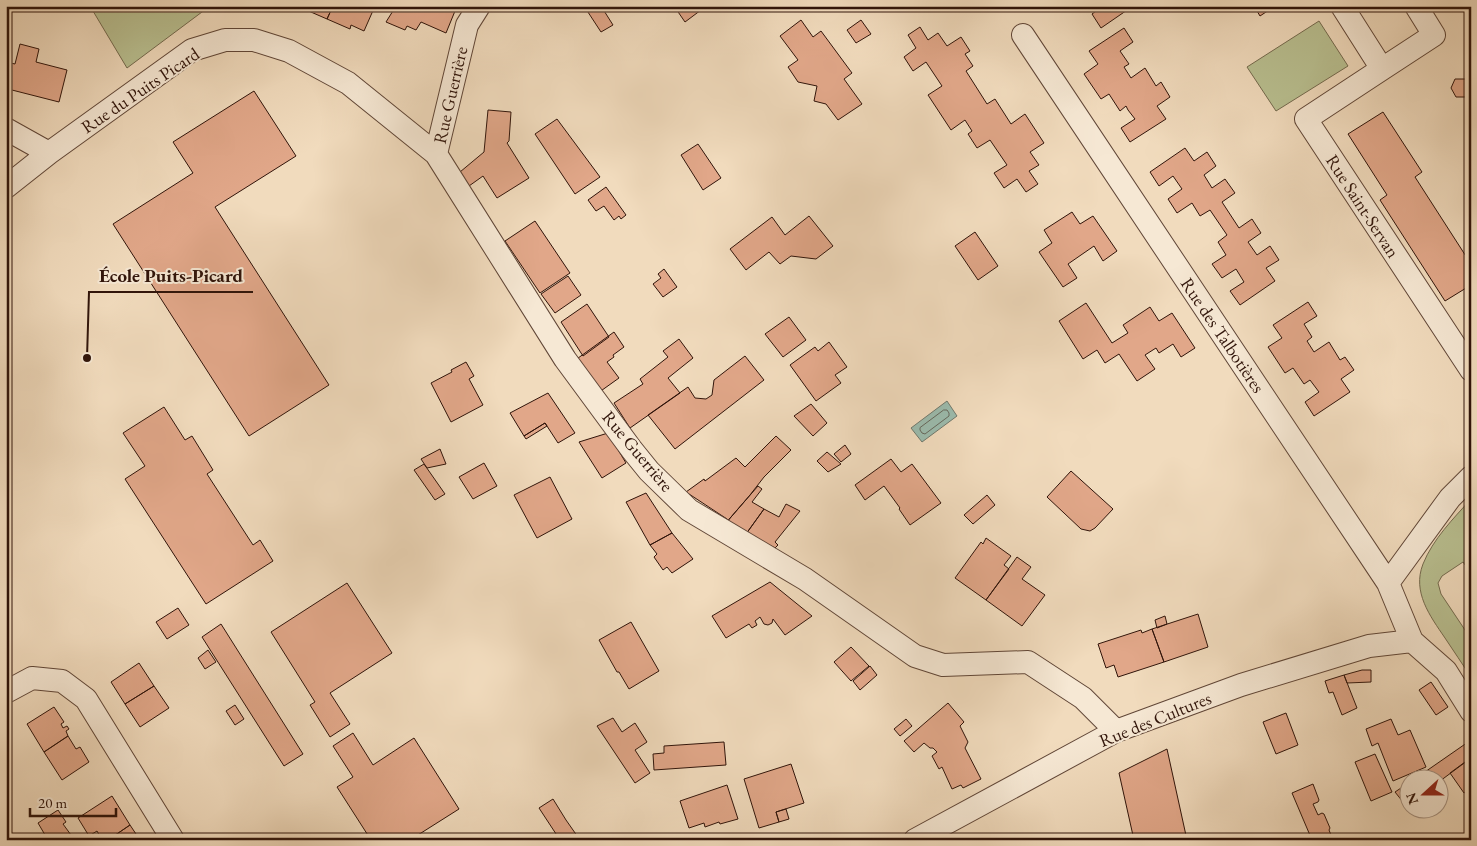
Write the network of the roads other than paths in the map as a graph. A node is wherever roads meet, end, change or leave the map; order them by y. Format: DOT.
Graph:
graph roads {
  1 [pos="479,6"];
  2 [pos="1342,6"];
  3 [pos="1416,6"];
  4 [pos="1023,35"];
  5 [pos="1382,69"];
  6 [pos="6,129"];
  7 [pos="48,153"];
  8 [pos="436,154"];
  9 [pos="6,187"];
  10 [pos="1471,370"];
  11 [pos="1471,477"];
  12 [pos="1388,583"];
  13 [pos="1412,641"];
  14 [pos="6,692"];
  15 [pos="1471,711"];
  16 [pos="1116,731"];
  17 [pos="173,840"];
  18 [pos="915,840"];
  1 -- 8 [label="street, Rue Guerrière"];
  2 -- 5 [label="street"];
  3 -- 5 [label="street, Rue Saint-Servan"];
  4 -- 12 [label="street, Rue des Talbotières"];
  5 -- 10 [label="street, Rue Saint-Servan"];
  6 -- 7 [label="street"];
  7 -- 8 [label="street, Rue du Puits Picard"];
  7 -- 9 [label="street, Rue du Puits Picard"];
  8 -- 16 [label="street, Rue Guerrière"];
  11 -- 12 [label="street"];
  12 -- 13 [label="street, Rue des Talbotières"];
  13 -- 15 [label="street"];
  13 -- 16 [label="street, Rue des Cultures"];
  14 -- 17 [label="street"];
  16 -- 18 [label="street, Rue des Cultures"];
}
